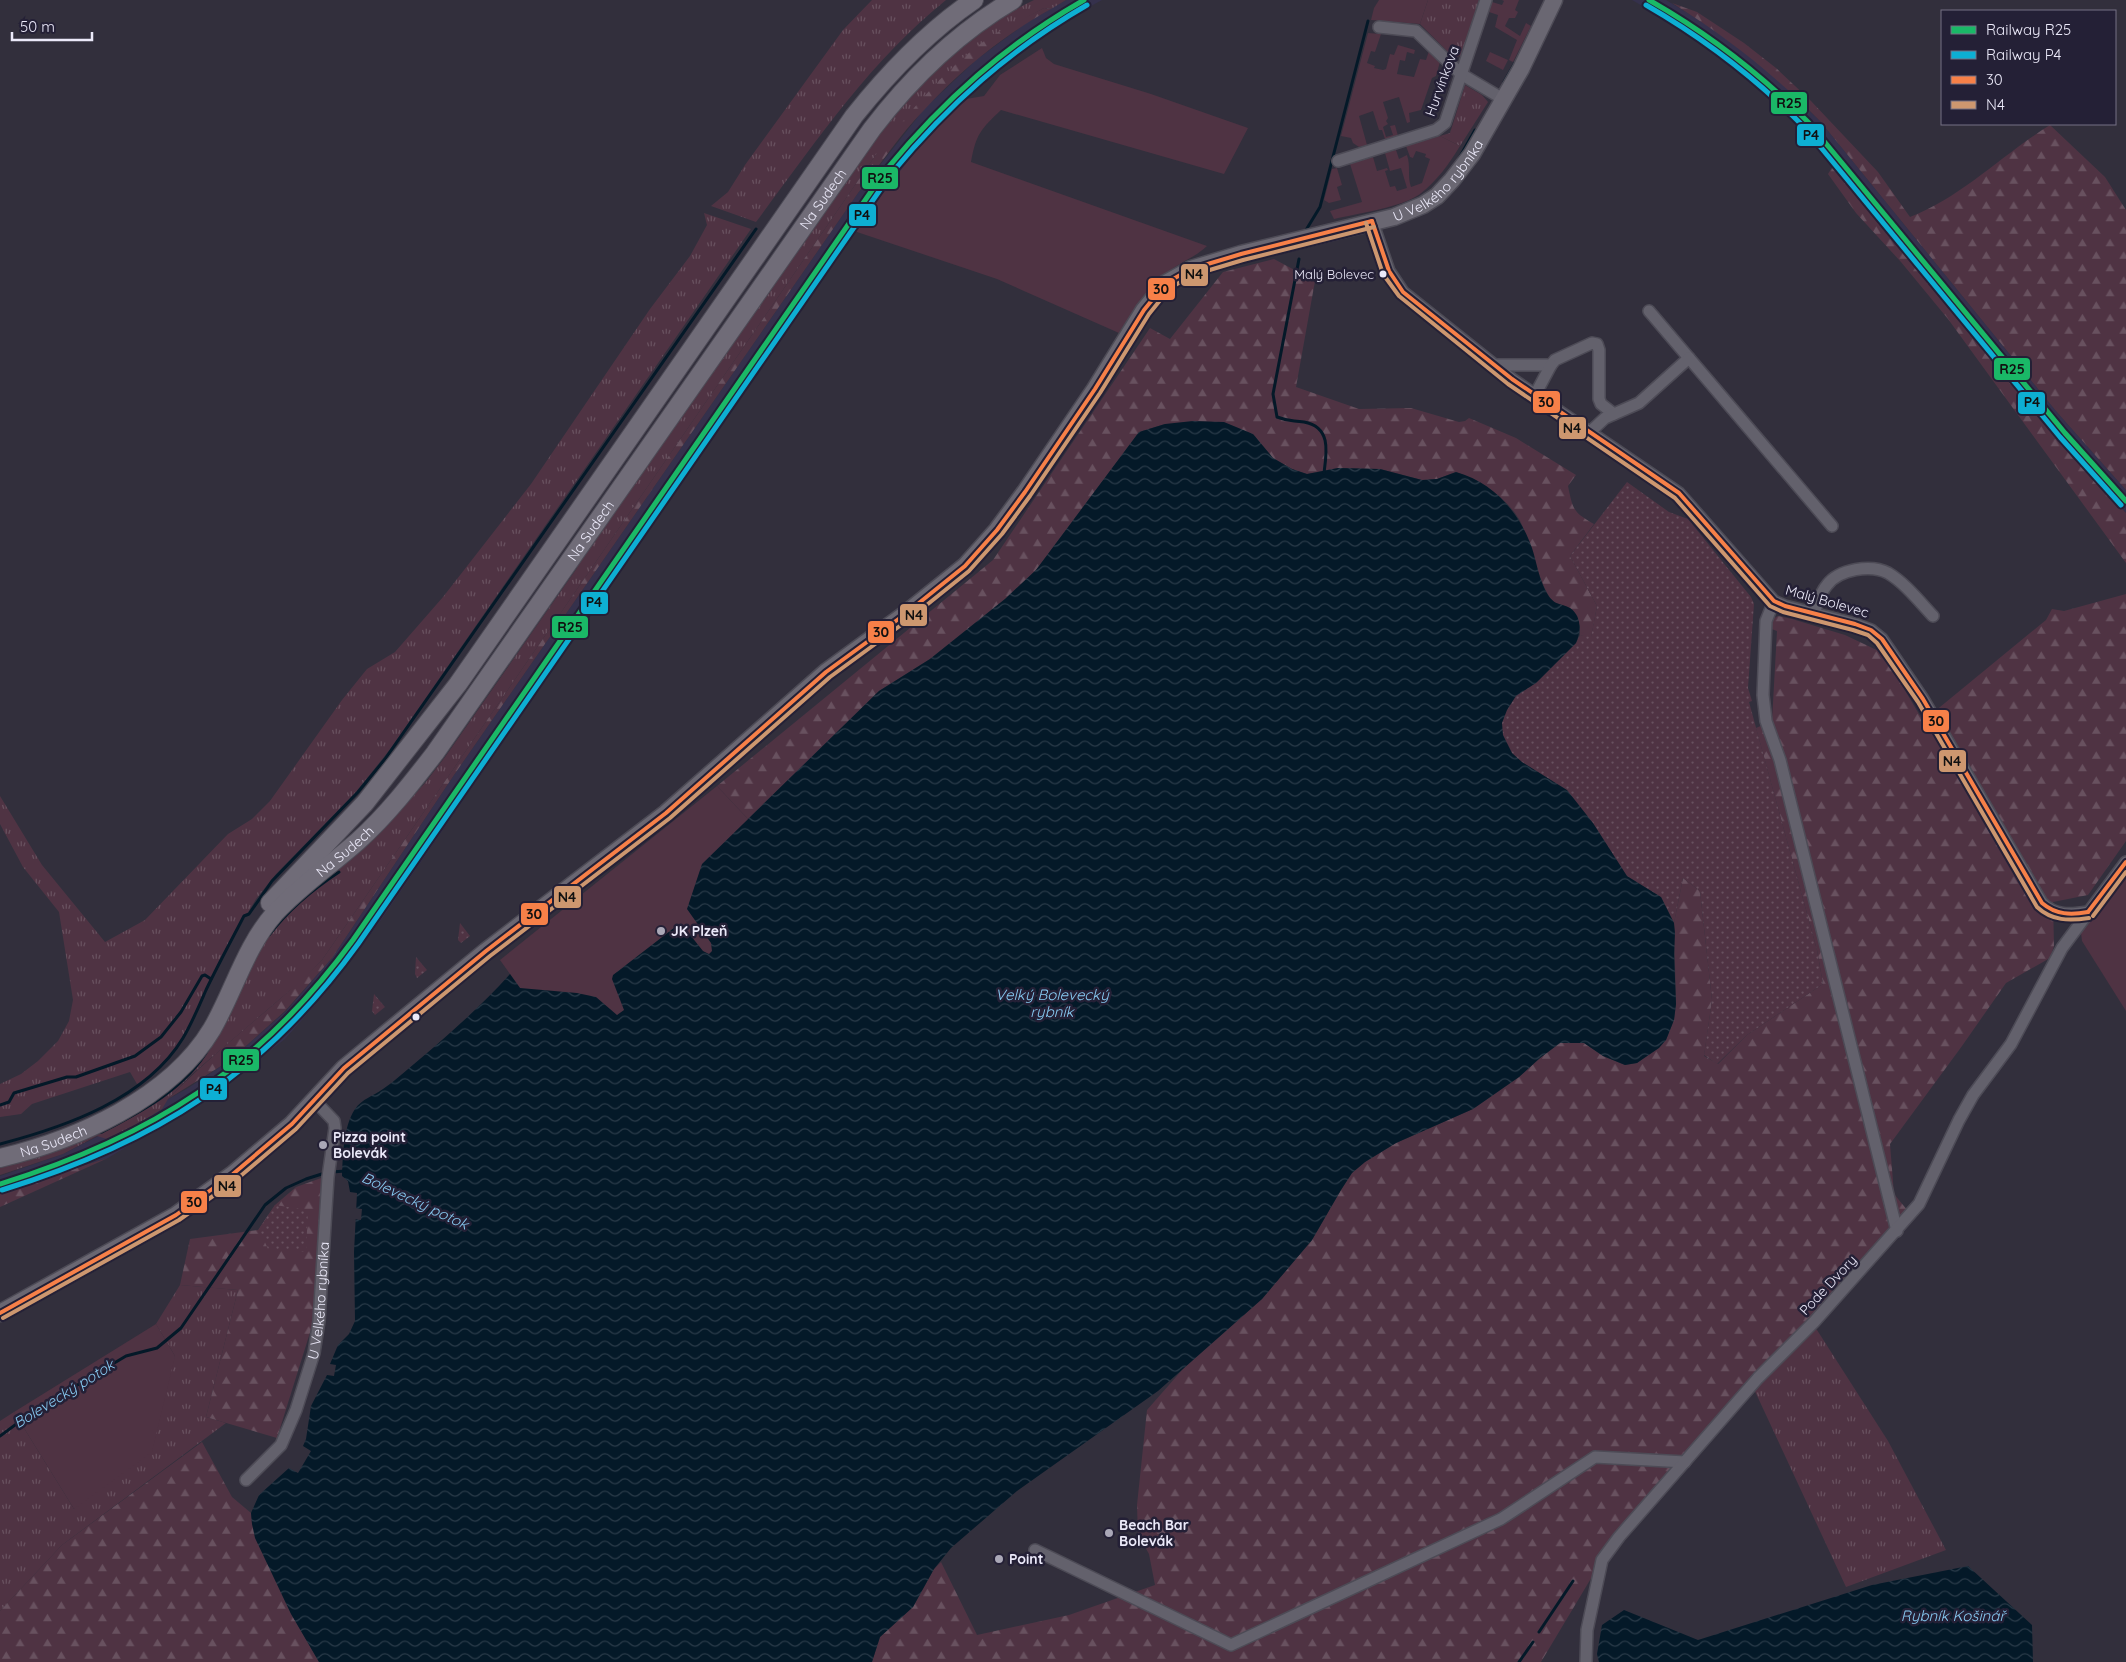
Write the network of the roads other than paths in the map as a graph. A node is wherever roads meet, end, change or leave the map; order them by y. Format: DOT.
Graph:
graph roads {
  1 [pos="974,0"];
  2 [pos="1013,0"];
  3 [pos="1486,0"];
  4 [pos="1554,0"];
  5 [pos="1379,27"];
  6 [pos="1461,74"];
  7 [pos="1503,99"];
  8 [pos="1338,161"];
  9 [pos="1372,221"];
  10 [pos="1649,311"];
  11 [pos="1689,358"];
  12 [pos="1493,365"];
  13 [pos="1551,365"];
  14 [pos="1535,395"];
  15 [pos="1614,414"];
  16 [pos="1590,432"];
  17 [pos="1832,526"];
  18 [pos="1774,601"];
  19 [pos="1814,613"];
  20 [pos="1933,616"];
  21 [pos="2126,862"];
  22 [pos="2088,912"];
  23 [pos="179,1069"];
  24 [pos="317,1103"];
  25 [pos="0,1158"];
  26 [pos="1897,1231"];
  27 [pos="0,1313"];
  28 [pos="1684,1462"];
  29 [pos="246,1480"];
  30 [pos="1035,1550"];
  31 [pos="1586,1662"];
  1 -- 23 [label="main road, Na Sudech"];
  2 -- 23 [label="main road, Na Sudech"];
  3 -- 6 [label="street, Hurvínkova"];
  4 -- 7 [label="street, U Velkého rybníka"];
  5 -- 6 [label="street"];
  6 -- 7 [label="street"];
  6 -- 8 [label="street, Hurvínkova"];
  7 -- 9 [label="street, U Velkého rybníka"];
  9 -- 12 [label="street, Malý Bolevec"];
  9 -- 24 [label="street, U Velkého rybníka"];
  10 -- 11 [label="street"];
  11 -- 15 [label="street"];
  11 -- 17 [label="street"];
  12 -- 13 [label="street"];
  12 -- 14 [label="street, Malý Bolevec"];
  13 -- 14 [label="street"];
  13 -- 15 [label="street"];
  14 -- 16 [label="street, Malý Bolevec"];
  15 -- 16 [label="street"];
  16 -- 18 [label="street, Malý Bolevec"];
  18 -- 19 [label="street, Malý Bolevec"];
  18 -- 26 [label="street"];
  19 -- 20 [label="street"];
  19 -- 22 [label="street, Malý Bolevec"];
  21 -- 22 [label="street, Pode Dvory"];
  22 -- 26 [label="street, Pode Dvory"];
  23 -- 25 [label="main road, Na Sudech"];
  24 -- 27 [label="street, U Velkého rybníka"];
  24 -- 29 [label="street, U Velkého rybníka"];
  26 -- 28 [label="street, Pode Dvory"];
  28 -- 30 [label="street"];
  28 -- 31 [label="street, Pode Dvory"];
}
